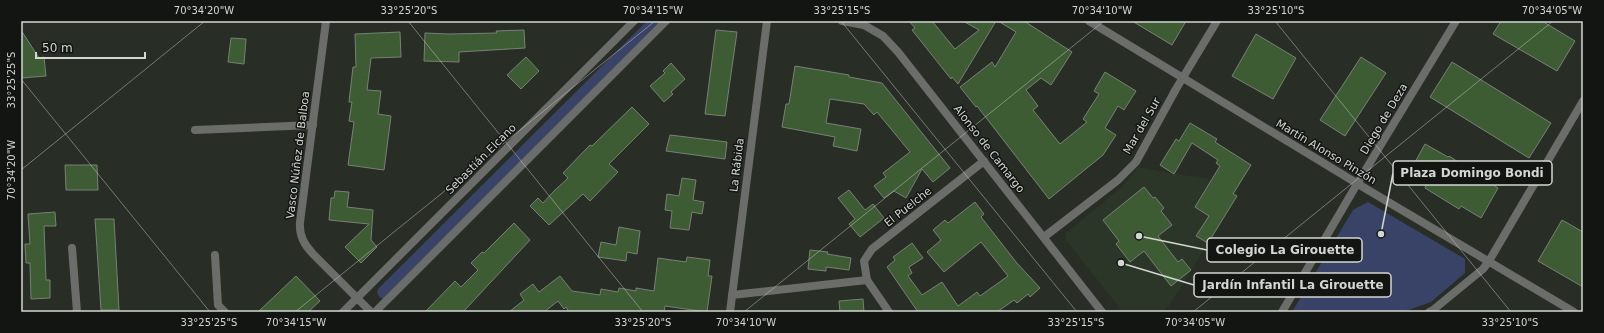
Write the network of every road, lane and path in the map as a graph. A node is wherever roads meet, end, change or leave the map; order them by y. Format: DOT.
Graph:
graph roads {
  1 [pos="326,21"];
  2 [pos="634,21"];
  3 [pos="666,21"];
  4 [pos="767,21"];
  5 [pos="842,21"];
  6 [pos="1089,21"];
  7 [pos="1217,21"];
  8 [pos="1456,21"];
  9 [pos="865,23"];
  10 [pos="1183,78"];
  11 [pos="1583,100"];
  12 [pos="313,125"];
  13 [pos="195,130"];
  14 [pos="984,161"];
  15 [pos="1357,184"];
  16 [pos="1044,237"];
  17 [pos="72,248"];
  18 [pos="215,255"];
  19 [pos="1489,261"];
  20 [pos="867,280"];
  21 [pos="732,294"];
  22 [pos="356,298"];
  23 [pos="77,312"];
  24 [pos="225,312"];
  25 [pos="343,312"];
  26 [pos="371,312"];
  27 [pos="375,312"];
  28 [pos="730,312"];
  29 [pos="889,312"];
  30 [pos="1102,312"];
  31 [pos="1282,312"];
  32 [pos="1429,312"];
  33 [pos="1574,312"];
  1 -- 12 [label="street, Vasco Núñez de Balboa"];
  2 -- 22 [label="street, Sebastián Elcano"];
  3 -- 27 [label="street"];
  4 -- 21 [label="street, La Rábida"];
  5 -- 9 [label="street, Alonso de Camargo"];
  6 -- 10 [label="street, Martín Alonso Pinzón"];
  7 -- 10 [label="street, Mar del Sur"];
  8 -- 15 [label="street, Diego de Deza"];
  9 -- 14 [label="street, Alonso de Camargo"];
  10 -- 15 [label="street, Martín Alonso Pinzón"];
  10 -- 16 [label="street, Mar del Sur"];
  11 -- 19 [label="street"];
  12 -- 13 [label="street"];
  12 -- 22 [label="street, Vasco Núñez de Balboa"];
  14 -- 16 [label="street, Alonso de Camargo"];
  14 -- 20 [label="street, El Puelche"];
  15 -- 19 [label="street, Martín Alonso Pinzón"];
  15 -- 31 [label="street, Diego de Deza"];
  16 -- 30 [label="street, Alonso de Camargo"];
  17 -- 23 [label="street"];
  18 -- 24 [label="street"];
  19 -- 32 [label="street"];
  19 -- 33 [label="street, Martín Alonso Pinzón"];
  20 -- 21 [label="street"];
  20 -- 29 [label="street, El Puelche"];
  21 -- 28 [label="street, La Rábida"];
  22 -- 25 [label="street, Sebastián Elcano"];
  22 -- 26 [label="street, Vasco Núñez de Balboa"];
}
